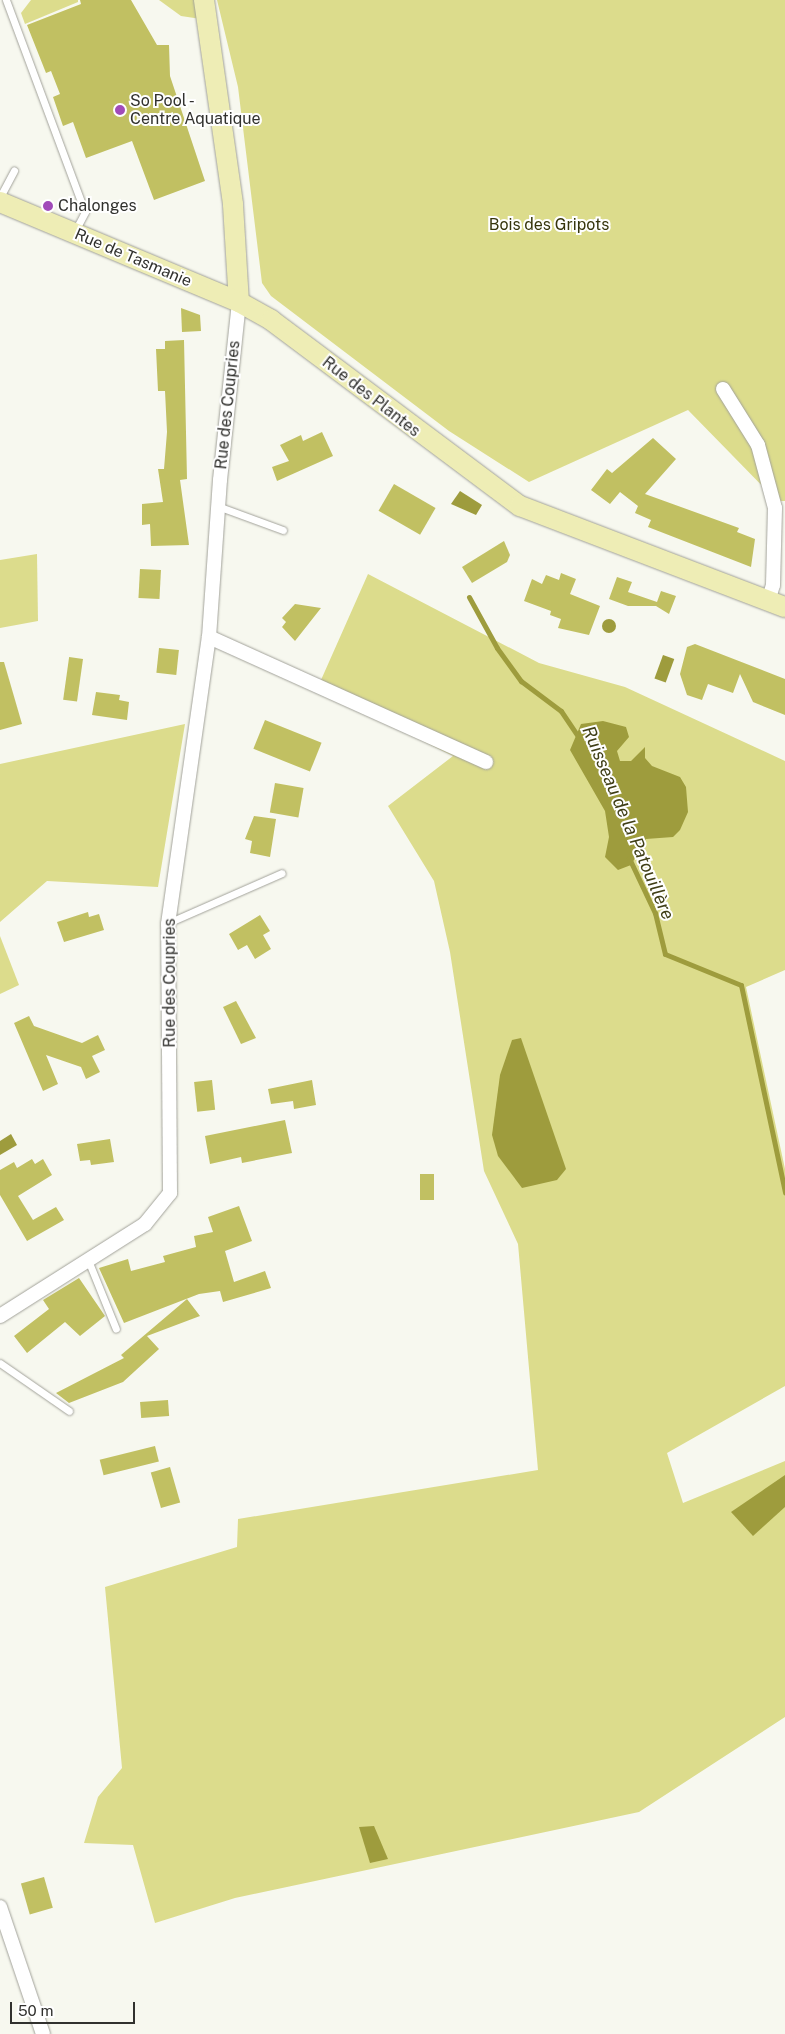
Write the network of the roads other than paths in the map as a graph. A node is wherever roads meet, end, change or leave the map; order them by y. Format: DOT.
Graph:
graph roads {
  1 [pos="6,0"];
  2 [pos="204,0"];
  3 [pos="14,171"];
  4 [pos="0,197"];
  5 [pos="0,202"];
  6 [pos="74,233"];
  7 [pos="239,302"];
  8 [pos="723,389"];
  9 [pos="220,507"];
  10 [pos="283,530"];
  11 [pos="776,604"];
  12 [pos="209,637"];
  13 [pos="486,762"];
  14 [pos="282,874"];
  15 [pos="168,924"];
  16 [pos="88,1260"];
  17 [pos="0,1316"];
  18 [pos="116,1329"];
  19 [pos="0,1363"];
  20 [pos="69,1411"];
  21 [pos="0,1907"];
  22 [pos="43,2034"];
  1 -- 6 [label="lane"];
  2 -- 7 [label="street"];
  3 -- 4 [label="lane"];
  5 -- 6 [label="street, Rue de Tasmanie"];
  6 -- 7 [label="street, Rue de Tasmanie"];
  7 -- 9 [label="street, Rue des Coupries"];
  7 -- 11 [label="street, Rue des Plantes"];
  8 -- 11 [label="street"];
  9 -- 10 [label="lane"];
  9 -- 12 [label="street, Rue des Coupries"];
  12 -- 13 [label="street"];
  12 -- 15 [label="street, Rue des Coupries"];
  14 -- 15 [label="lane"];
  15 -- 16 [label="street, Rue des Coupries"];
  16 -- 17 [label="street, Rue des Coupries"];
  16 -- 18 [label="lane"];
  19 -- 20 [label="lane"];
  21 -- 22 [label="street"];
}
